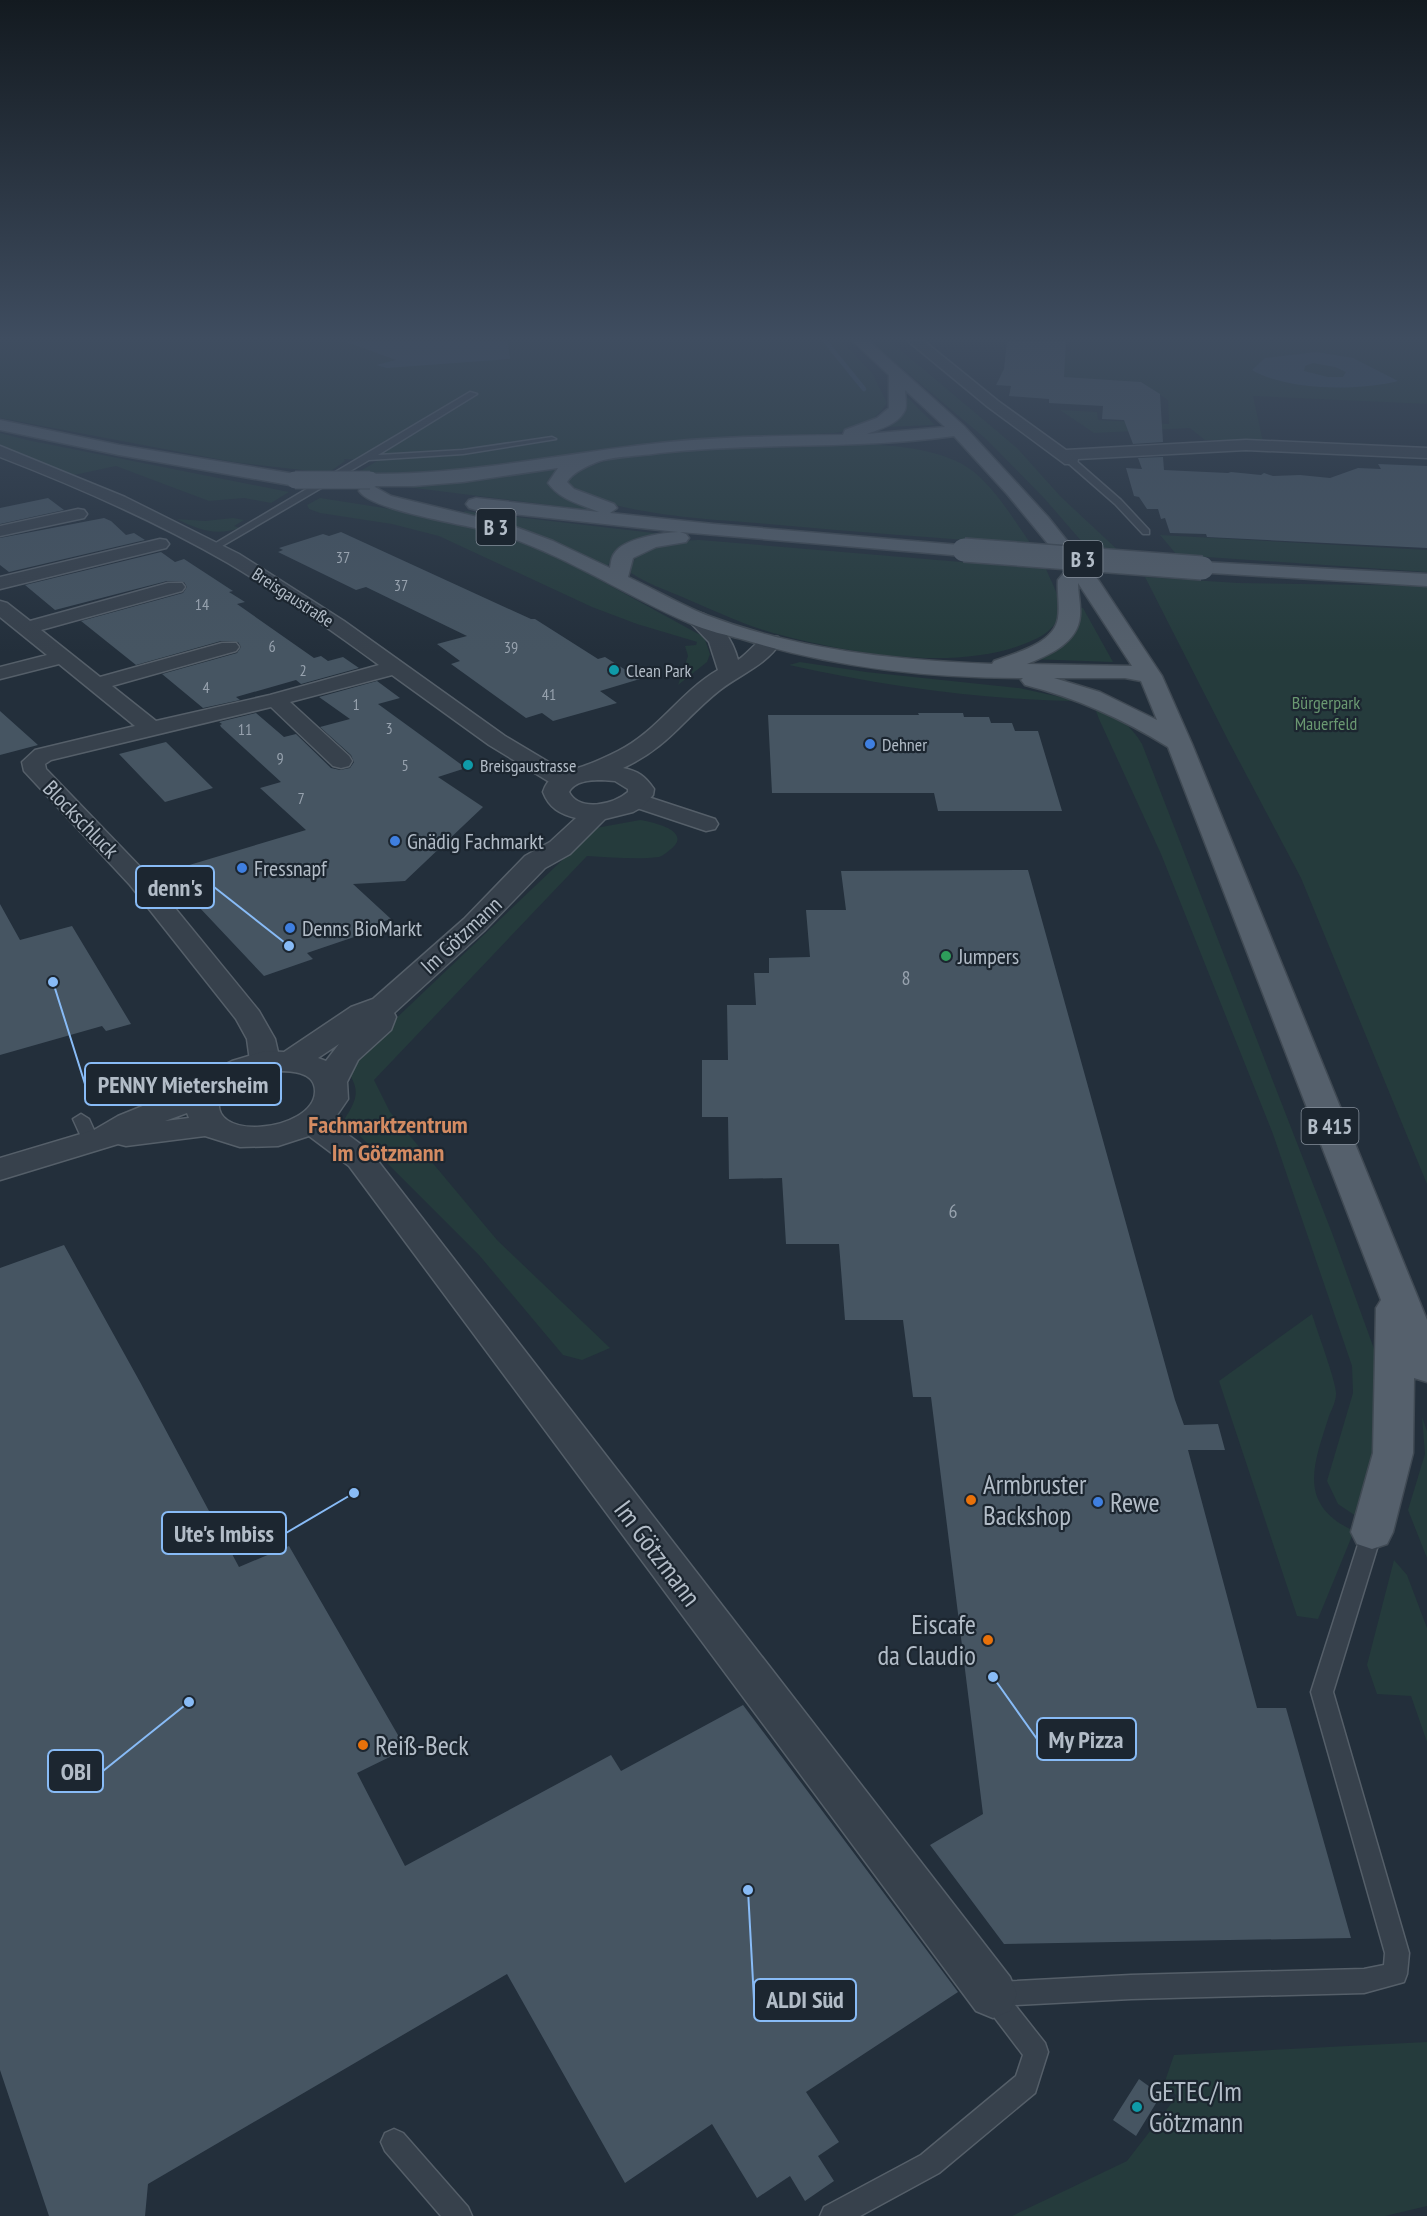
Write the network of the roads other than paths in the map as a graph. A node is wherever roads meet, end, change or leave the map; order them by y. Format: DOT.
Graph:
graph roads {
  1 [pos="93,444"];
  2 [pos="388,444"];
  3 [pos="515,444"];
  4 [pos="700,444"];
  5 [pos="905,444"];
  6 [pos="971,444"];
  7 [pos="1049,444"];
  8 [pos="0,451"];
  9 [pos="939,451"];
  10 [pos="1427,453"];
  11 [pos="600,455"];
  12 [pos="960,457"];
  13 [pos="365,458"];
  14 [pos="1067,458"];
  15 [pos="1005,481"];
  16 [pos="365,487"];
  17 [pos="78,514"];
  18 [pos="713,530"];
  19 [pos="0,531"];
  20 [pos="1146,532"];
  21 [pos="759,534"];
  22 [pos="160,544"];
  23 [pos="214,547"];
  24 [pos="1078,569"];
  25 [pos="617,580"];
  26 [pos="1427,580"];
  27 [pos="0,583"];
  28 [pos="175,587"];
  29 [pos="0,608"];
  30 [pos="698,619"];
  31 [pos="26,628"];
  32 [pos="770,642"];
  33 [pos="228,647"];
  34 [pos="63,657"];
  35 [pos="396,667"];
  36 [pos="991,671"];
  37 [pos="0,673"];
  38 [pos="723,674"];
  39 [pos="1150,676"];
  40 [pos="1042,682"];
  41 [pos="97,684"];
  42 [pos="275,700"];
  43 [pos="152,729"];
  44 [pos="655,739"];
  45 [pos="1180,744"];
  46 [pos="341,761"];
  47 [pos="591,772"];
  48 [pos="637,792"];
  49 [pos="566,793"];
  50 [pos="597,812"];
  51 [pos="706,824"];
  52 [pos="535,862"];
  53 [pos="384,1006"];
  54 [pos="278,1061"];
  55 [pos="331,1081"];
  56 [pos="207,1111"];
  57 [pos="312,1123"];
  58 [pos="0,1169"];
  59 [pos="1395,1291"];
  60 [pos="1427,1368"];
  61 [pos="1372,1532"];
  62 [pos="993,1995"];
  63 [pos="394,2142"];
  64 [pos="459,2216"];
  65 [pos="833,2216"];
  1 -- 16 [label="main road, B 3, bridge"];
  2 -- 13 [label="lane"];
  3 -- 13 [label="lane"];
  4 -- 11 [label="main road, B 3"];
  5 -- 9 [label="main road, B 3"];
  6 -- 15 [label="main road, B 415"];
  7 -- 14 [label="street"];
  8 -- 23 [label="street, Breisgaustraße"];
  10 -- 14 [label="street"];
  11 -- 16 [label="main road, B 3"];
  11 -- 18 [label="main road, B 3"];
  12 -- 15 [label="main road"];
  13 -- 23 [label="lane"];
  14 -- 20 [label="lane"];
  15 -- 24 [label="main road, B 415"];
  16 -- 18 [label="main road, B 3"];
  16 -- 25 [label="main road, B 3"];
  17 -- 19 [label="street"];
  18 -- 21 [label="main road, B 3"];
  21 -- 25 [label="main road, B 3"];
  21 -- 26 [label="main road, B 3, bridge"];
  22 -- 27 [label="street"];
  23 -- 35 [label="street, Breisgaustraße"];
  24 -- 36 [label="main road, B 3"];
  24 -- 39 [label="main road, B 415"];
  25 -- 30 [label="main road, B 3"];
  28 -- 31 [label="street"];
  29 -- 31 [label="street"];
  30 -- 32 [label="main road, B 3"];
  30 -- 38 [label="street, B 3"];
  31 -- 34 [label="street"];
  32 -- 36 [label="main road, B 3"];
  32 -- 38 [label="street"];
  33 -- 41 [label="street"];
  34 -- 37 [label="street"];
  34 -- 41 [label="street"];
  35 -- 42 [label="street, Blockschluck"];
  35 -- 49 [label="street, Breisgaustraße"];
  36 -- 39 [label="main road, B 3"];
  36 -- 40 [label="main road, B 3"];
  38 -- 44 [label="street"];
  39 -- 40 [label="main road, B 3"];
  39 -- 45 [label="main road, B 415"];
  40 -- 45 [label="main road, B 3"];
  41 -- 43 [label="street"];
  42 -- 43 [label="street, Blockschluck"];
  42 -- 46 [label="street"];
  43 -- 54 [label="street, Blockschluck"];
  44 -- 47 [label="street"];
  44 -- 48 [label="street"];
  45 -- 59 [label="main road, B 415"];
  47 -- 48 [label="street"];
  47 -- 49 [label="street"];
  48 -- 50 [label="street"];
  48 -- 51 [label="street"];
  49 -- 50 [label="street"];
  49 -- 52 [label="street, Im Götzmann"];
  50 -- 52 [label="street, Im Götzmann"];
  52 -- 53 [label="street, Im Götzmann"];
  53 -- 54 [label="street, Im Götzmann"];
  53 -- 55 [label="street, Im Götzmann"];
  54 -- 55 [label="street"];
  54 -- 56 [label="street, Im Götzmann"];
  55 -- 57 [label="street, Im Götzmann"];
  56 -- 57 [label="street, Im Götzmann"];
  56 -- 58 [label="street, Im Götzmann"];
  57 -- 62 [label="street, Im Götzmann"];
  59 -- 60 [label="main road, B 415"];
  59 -- 61 [label="main road"];
  61 -- 62 [label="lane"];
  62 -- 65 [label="lane"];
  63 -- 64 [label="lane"];
}
